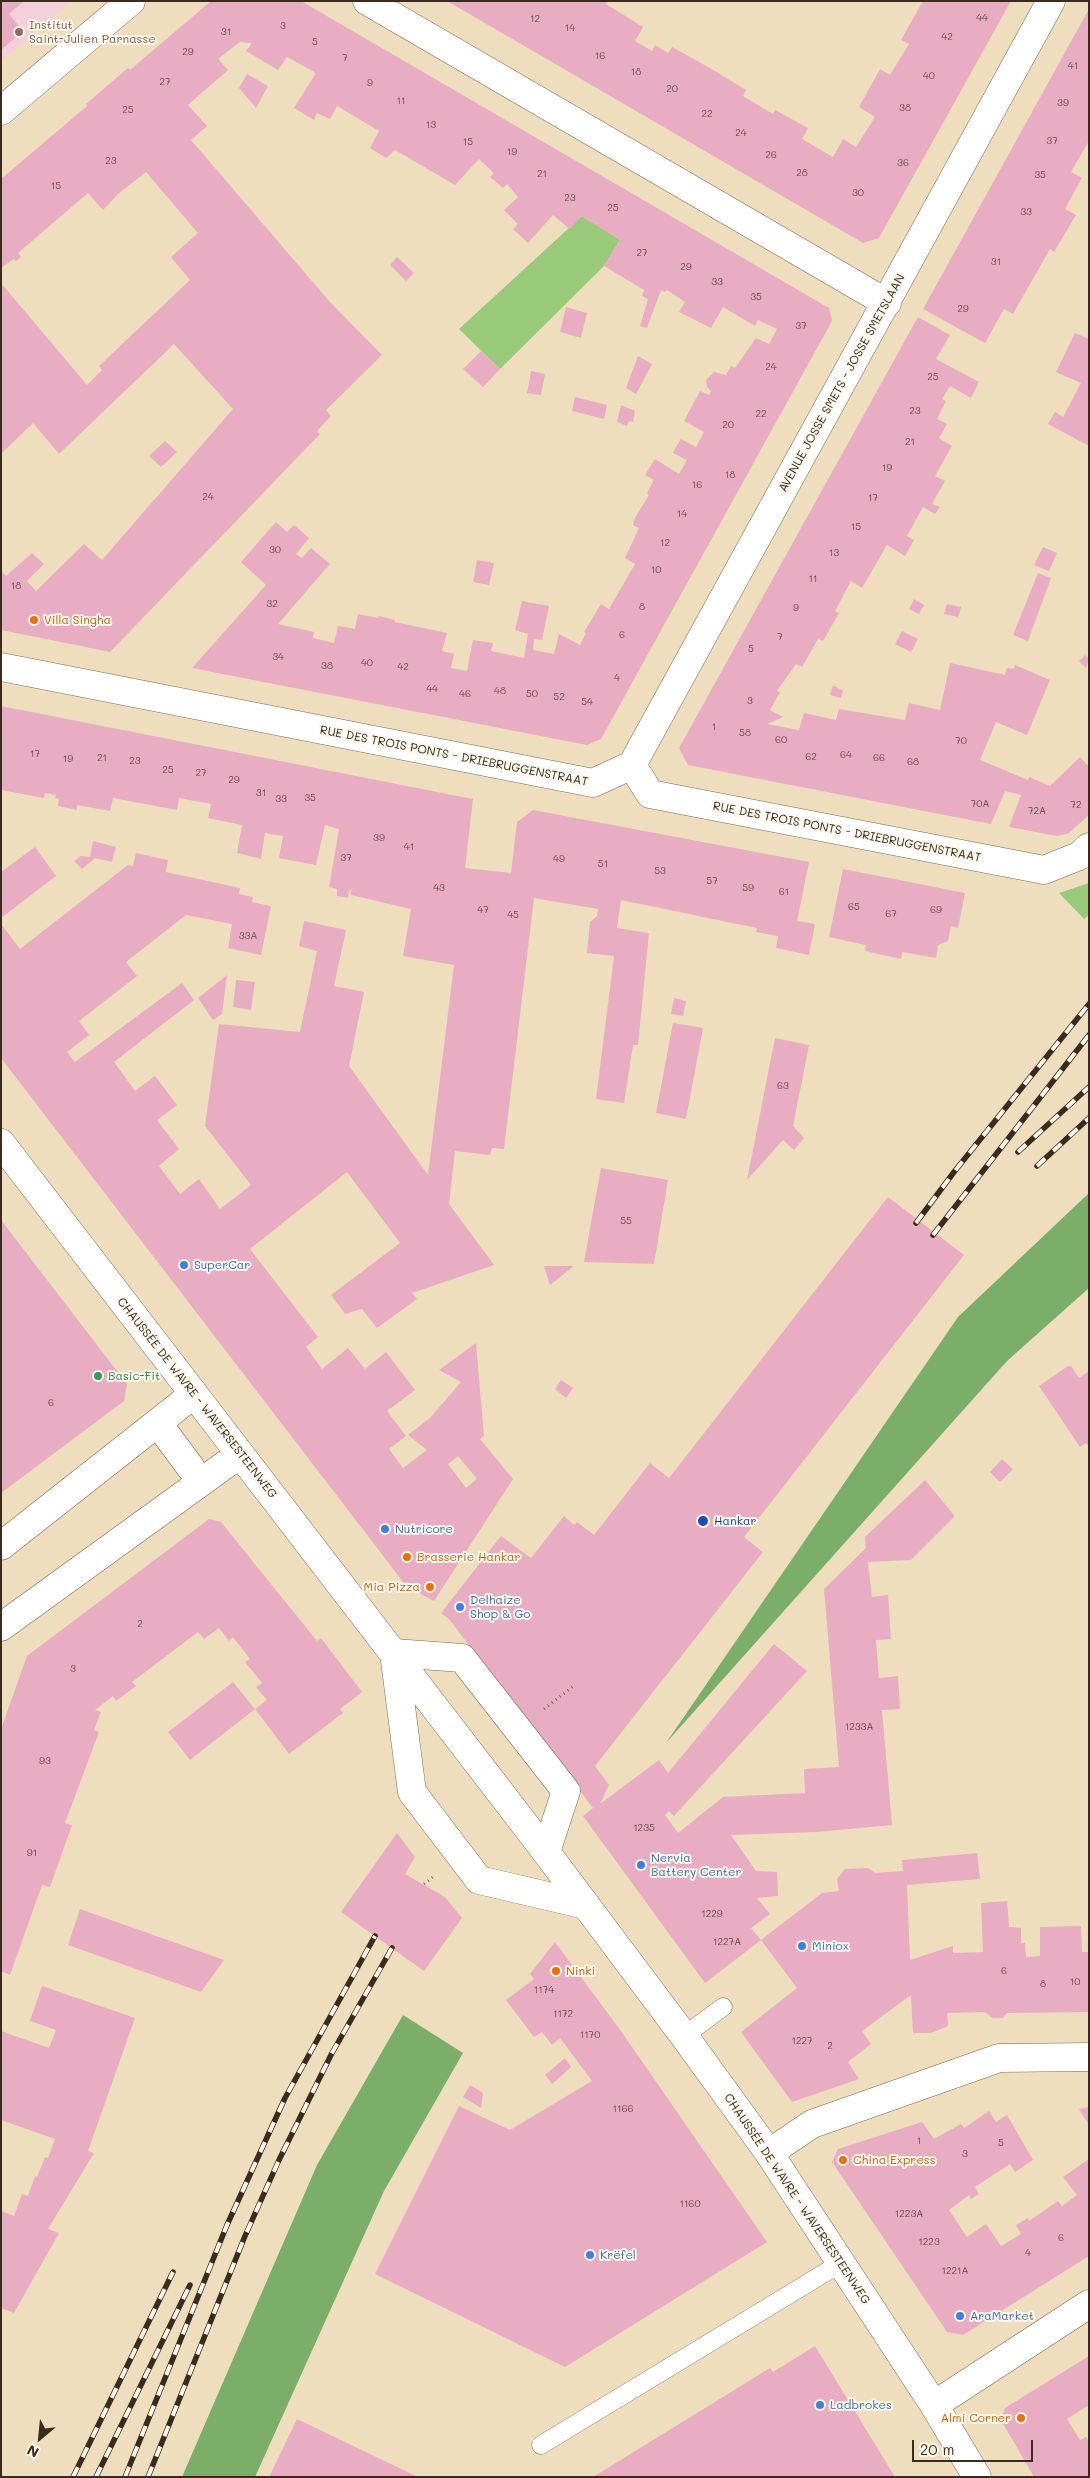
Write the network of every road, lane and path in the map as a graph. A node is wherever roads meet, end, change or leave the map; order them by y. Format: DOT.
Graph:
graph roads {
  1 [pos="131,1"];
  2 [pos="367,1"];
  3 [pos="1051,1"];
  4 [pos="1,111"];
  5 [pos="887,303"];
  6 [pos="1,667"];
  7 [pos="632,765"];
  8 [pos="1089,847"];
  9 [pos="1,1143"];
  10 [pos="194,1394"];
  11 [pos="165,1432"];
  12 [pos="240,1454"];
  13 [pos="191,1468"];
  14 [pos="1,1546"];
  15 [pos="1,1627"];
  16 [pos="394,1653"];
  17 [pos="546,1852"];
  18 [pos="586,1905"];
  19 [pos="723,2007"];
  20 [pos="684,2036"];
  21 [pos="1089,2057"];
  22 [pos="769,2153"];
  23 [pos="841,2263"];
  24 [pos="1089,2304"];
  25 [pos="934,2405"];
  26 [pos="541,2445"];
  27 [pos="977,2477"];
  1 -- 4 [label="street"];
  2 -- 5 [label="street"];
  3 -- 5 [label="street, AVENUE JOSSE SMETS - JOSSE SMETSLAAN"];
  5 -- 7 [label="street, AVENUE JOSSE SMETS - JOSSE SMETSLAAN"];
  6 -- 7 [label="street, RUE DES TROIS PONTS - DRIEBRUGGENSTRAAT"];
  7 -- 8 [label="street, RUE DES TROIS PONTS - DRIEBRUGGENSTRAAT"];
  9 -- 10 [label="street, CHAUSSÉE DE WAVRE - WAVERSESTEENWEG"];
  10 -- 12 [label="street, CHAUSSÉE DE WAVRE - WAVERSESTEENWEG"];
  10 -- 14 [label="street"];
  11 -- 13 [label="street"];
  12 -- 15 [label="street"];
  12 -- 16 [label="street, CHAUSSÉE DE WAVRE - WAVERSESTEENWEG"];
  16 -- 17 [label="street, CHAUSSÉE DE WAVRE - WAVERSESTEENWEG"];
  16 -- 17 [label="street"];
  16 -- 18 [label="street"];
  17 -- 18 [label="street, CHAUSSÉE DE WAVRE - WAVERSESTEENWEG"];
  18 -- 20 [label="street, CHAUSSÉE DE WAVRE - WAVERSESTEENWEG"];
  19 -- 20 [label="lane"];
  20 -- 22 [label="street, CHAUSSÉE DE WAVRE - WAVERSESTEENWEG"];
  21 -- 22 [label="street"];
  22 -- 23 [label="street, CHAUSSÉE DE WAVRE - WAVERSESTEENWEG"];
  23 -- 25 [label="street, CHAUSSÉE DE WAVRE - WAVERSESTEENWEG"];
  23 -- 26 [label="lane"];
  24 -- 25 [label="street"];
  25 -- 27 [label="street, CHAUSSÉE DE WAVRE - WAVERSESTEENWEG"];
}
